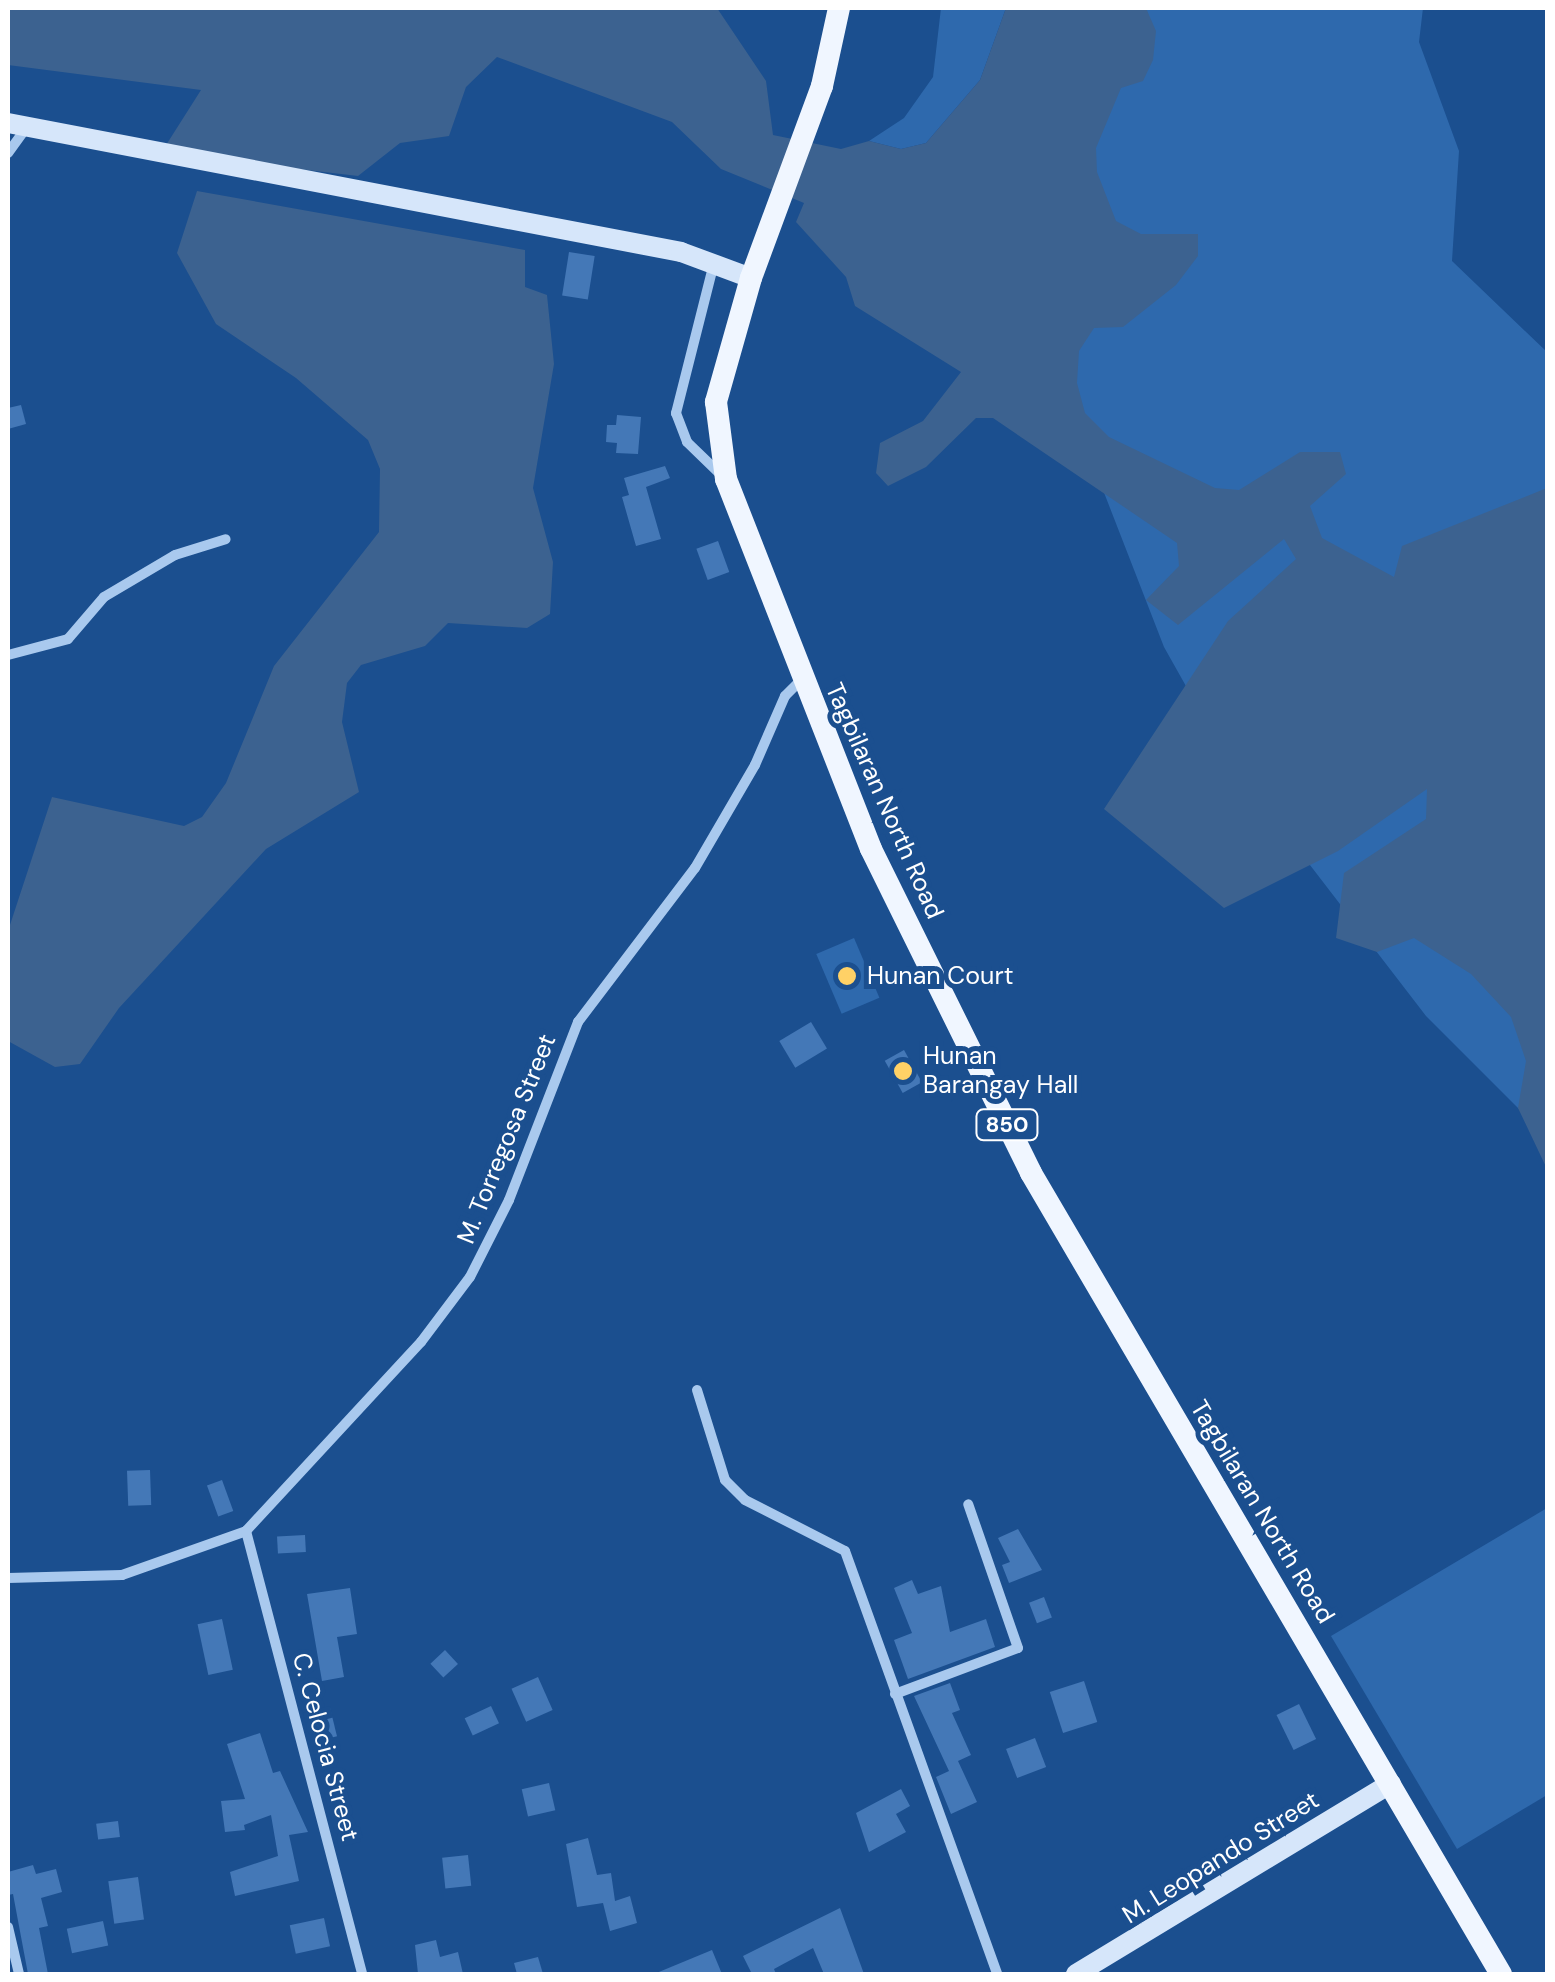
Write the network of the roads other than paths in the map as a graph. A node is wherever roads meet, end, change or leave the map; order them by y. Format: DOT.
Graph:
graph roads {
  1 [pos="839,8"];
  2 [pos="17,125"];
  3 [pos="8,153"];
  4 [pos="712,267"];
  5 [pos="751,278"];
  6 [pos="726,479"];
  7 [pos="226,539"];
  8 [pos="8,656"];
  9 [pos="801,680"];
  10 [pos="697,1390"];
  11 [pos="968,1504"];
  12 [pos="246,1532"];
  13 [pos="8,1578"];
  14 [pos="895,1694"];
  15 [pos="1391,1783"];
  16 [pos="8,1926"];
  17 [pos="19,1974"];
  18 [pos="362,1974"];
  19 [pos="996,1974"];
  20 [pos="1076,1974"];
  21 [pos="1501,1974"];
  1 -- 5 [label="main road, Tagbilaran North Road / 850"];
  2 -- 3 [label="street"];
  2 -- 4 [label="street"];
  4 -- 5 [label="street"];
  4 -- 6 [label="street"];
  5 -- 6 [label="main road, Tagbilaran North Road / 850"];
  6 -- 9 [label="main road, Tagbilaran North Road / 850"];
  7 -- 8 [label="street"];
  9 -- 12 [label="street, M. Torregosa Street"];
  9 -- 15 [label="main road, Tagbilaran North Road / 850"];
  10 -- 14 [label="street"];
  11 -- 14 [label="street"];
  12 -- 13 [label="street, M. Torregosa Street"];
  12 -- 18 [label="street, C. Celocia Street"];
  14 -- 19 [label="street"];
  15 -- 20 [label="street, M. Leopando Street"];
  15 -- 21 [label="main road, Tagbilaran North Road / 850"];
  16 -- 17 [label="street"];
}
